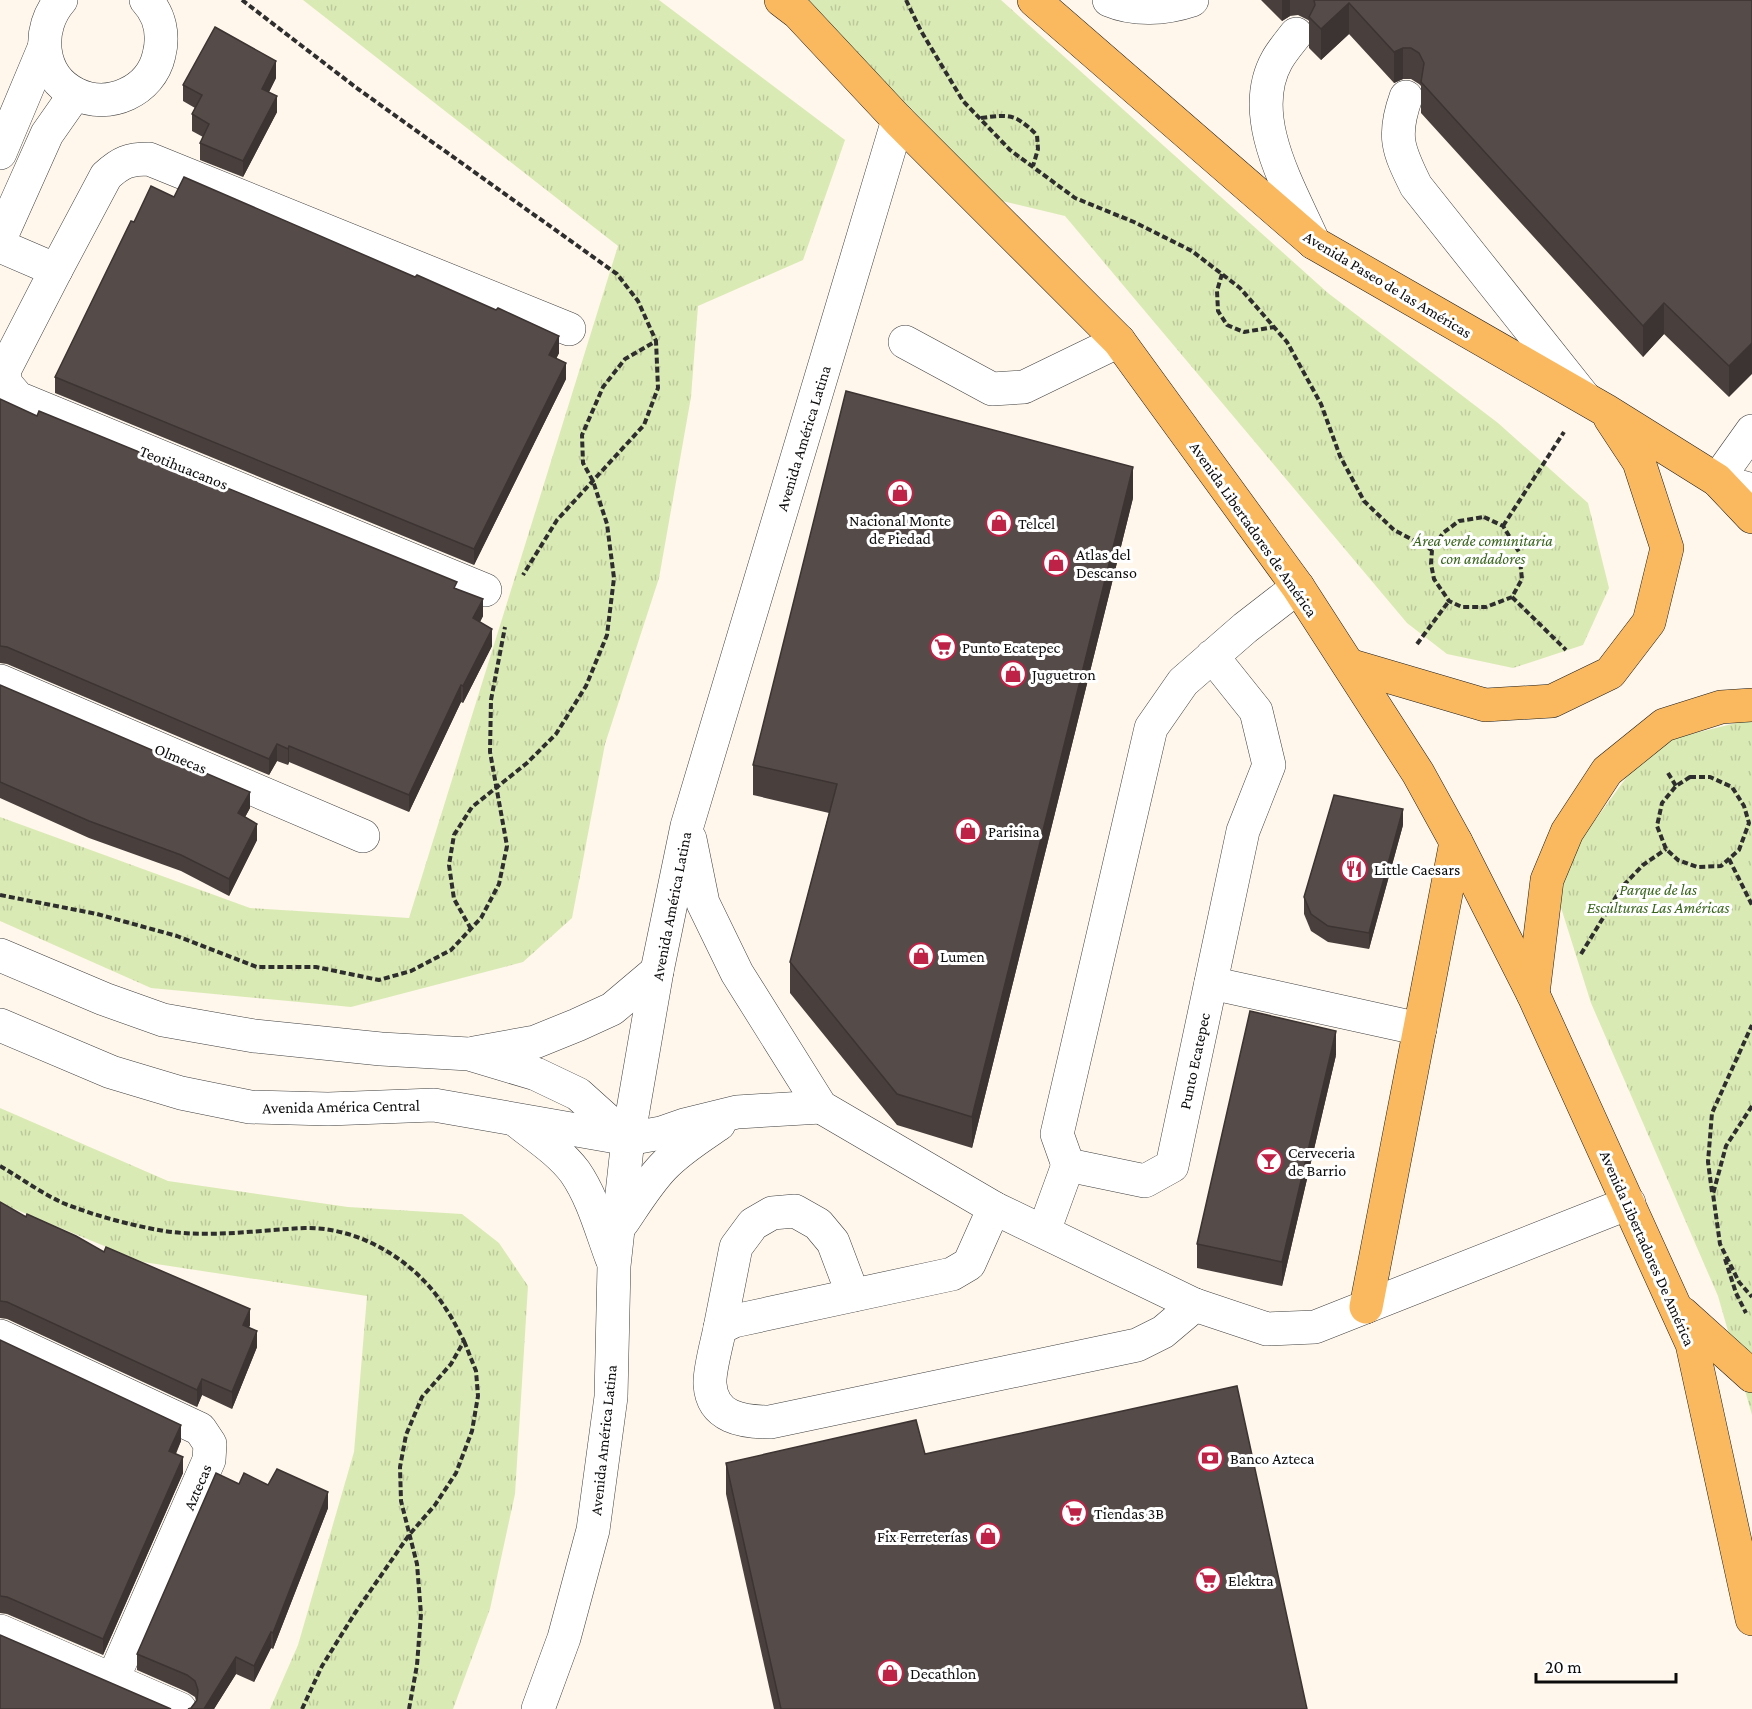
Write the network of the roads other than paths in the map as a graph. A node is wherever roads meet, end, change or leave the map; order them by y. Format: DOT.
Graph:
graph roads {
  1 [pos="61,0"];
  2 [pos="146,0"];
  3 [pos="781,0"];
  4 [pos="1034,0"];
  5 [pos="1109,0"];
  6 [pos="1192,0"];
  7 [pos="1296,34"];
  8 [pos="44,48"];
  9 [pos="75,94"];
  10 [pos="1406,97"];
  11 [pos="898,120"];
  12 [pos="0,153"];
  13 [pos="0,239"];
  14 [pos="1314,243"];
  15 [pos="0,246"];
  16 [pos="56,270"];
  17 [pos="568,329"];
  18 [pos="1119,341"];
  19 [pos="905,342"];
  20 [pos="1595,404"];
  21 [pos="1752,431"];
  22 [pos="1717,480"];
  23 [pos="1752,490"];
  24 [pos="1752,517"];
  25 [pos="1298,587"];
  26 [pos="485,590"];
  27 [pos="1212,656"];
  28 [pos="1349,664"];
  29 [pos="0,681"];
  30 [pos="1752,705"];
  31 [pos="687,826"];
  32 [pos="363,836"];
  33 [pos="1456,842"];
  34 [pos="0,955"];
  35 [pos="657,970"];
  36 [pos="1211,983"];
  37 [pos="1533,994"];
  38 [pos="0,1025"];
  39 [pos="1420,1029"];
  40 [pos="469,1054"];
  41 [pos="822,1107"];
  42 [pos="737,1112"];
  43 [pos="514,1120"];
  44 [pos="628,1139"];
  45 [pos="1068,1165"];
  46 [pos="1629,1203"];
  47 [pos="994,1208"];
  48 [pos="620,1227"];
  49 [pos="1044,1232"];
  50 [pos="614,1266"];
  51 [pos="853,1295"];
  52 [pos="1195,1305"];
  53 [pos="1366,1307"];
  54 [pos="1676,1308"];
  55 [pos="720,1328"];
  56 [pos="0,1336"];
  57 [pos="1752,1376"];
  58 [pos="1752,1619"];
  59 [pos="0,1631"];
  60 [pos="112,1681"];
  61 [pos="180,1709"];
  62 [pos="538,1709"];
  1 -- 8 [label="street"];
  2 -- 9 [label="street"];
  3 -- 11 [label="main road"];
  4 -- 14 [label="main road, Avenida Paseo de las Américas"];
  5 -- 6 [label="street"];
  7 -- 14 [label="street"];
  8 -- 9 [label="street"];
  8 -- 12 [label="street"];
  9 -- 13 [label="street"];
  10 -- 20 [label="street"];
  11 -- 18 [label="main road, Avenida Libertadores de América"];
  11 -- 31 [label="street, Avenida América Latina"];
  14 -- 20 [label="main road, Avenida Paseo de las Américas"];
  15 -- 16 [label="street"];
  16 -- 17 [label="street, Teotihuacanos"];
  16 -- 26 [label="street, Teotihuacanos"];
  18 -- 19 [label="street"];
  18 -- 25 [label="main road, Avenida Libertadores de América"];
  20 -- 22 [label="main road, Avenida Paseo de las Américas"];
  20 -- 28 [label="main road"];
  21 -- 22 [label="street"];
  22 -- 23 [label="street"];
  22 -- 24 [label="main road"];
  25 -- 27 [label="street"];
  25 -- 28 [label="main road, Avenida Libertadores de América"];
  27 -- 36 [label="street, Punto Ecatepec"];
  27 -- 45 [label="street"];
  28 -- 33 [label="main road, Avenida Libertadores de América"];
  29 -- 32 [label="street, Olmecas"];
  30 -- 37 [label="main road"];
  31 -- 35 [label="street, Avenida América Latina"];
  31 -- 41 [label="street"];
  33 -- 37 [label="main road, Avenida Libertadores de América"];
  33 -- 39 [label="main road"];
  34 -- 40 [label="street"];
  35 -- 40 [label="street"];
  35 -- 44 [label="street, Avenida América Latina"];
  36 -- 39 [label="street"];
  36 -- 45 [label="street, Punto Ecatepec"];
  37 -- 46 [label="main road, Avenida Libertadores De América"];
  38 -- 43 [label="street, Avenida América Central"];
  39 -- 53 [label="main road"];
  40 -- 44 [label="street"];
  41 -- 42 [label="street, Avenida América Central"];
  41 -- 47 [label="street"];
  42 -- 44 [label="street, Avenida América Central"];
  42 -- 48 [label="street"];
  43 -- 44 [label="street, Avenida América Central"];
  43 -- 50 [label="street, Avenida América Central"];
  44 -- 48 [label="street, Avenida América Latina"];
  45 -- 49 [label="street"];
  46 -- 53 [label="street"];
  46 -- 54 [label="main road, Avenida Libertadores De América"];
  47 -- 49 [label="street"];
  47 -- 51 [label="street"];
  48 -- 50 [label="street, Avenida América Latina"];
  49 -- 52 [label="street"];
  50 -- 62 [label="street, Avenida América Latina"];
  51 -- 55 [label="street"];
  51 -- 55 [label="street"];
  52 -- 53 [label="street"];
  52 -- 55 [label="street"];
  54 -- 57 [label="main road"];
  54 -- 58 [label="main road, Avenida Libertadores De América"];
  56 -- 60 [label="street, Aztecas"];
  59 -- 60 [label="street"];
  60 -- 61 [label="street"];
}
